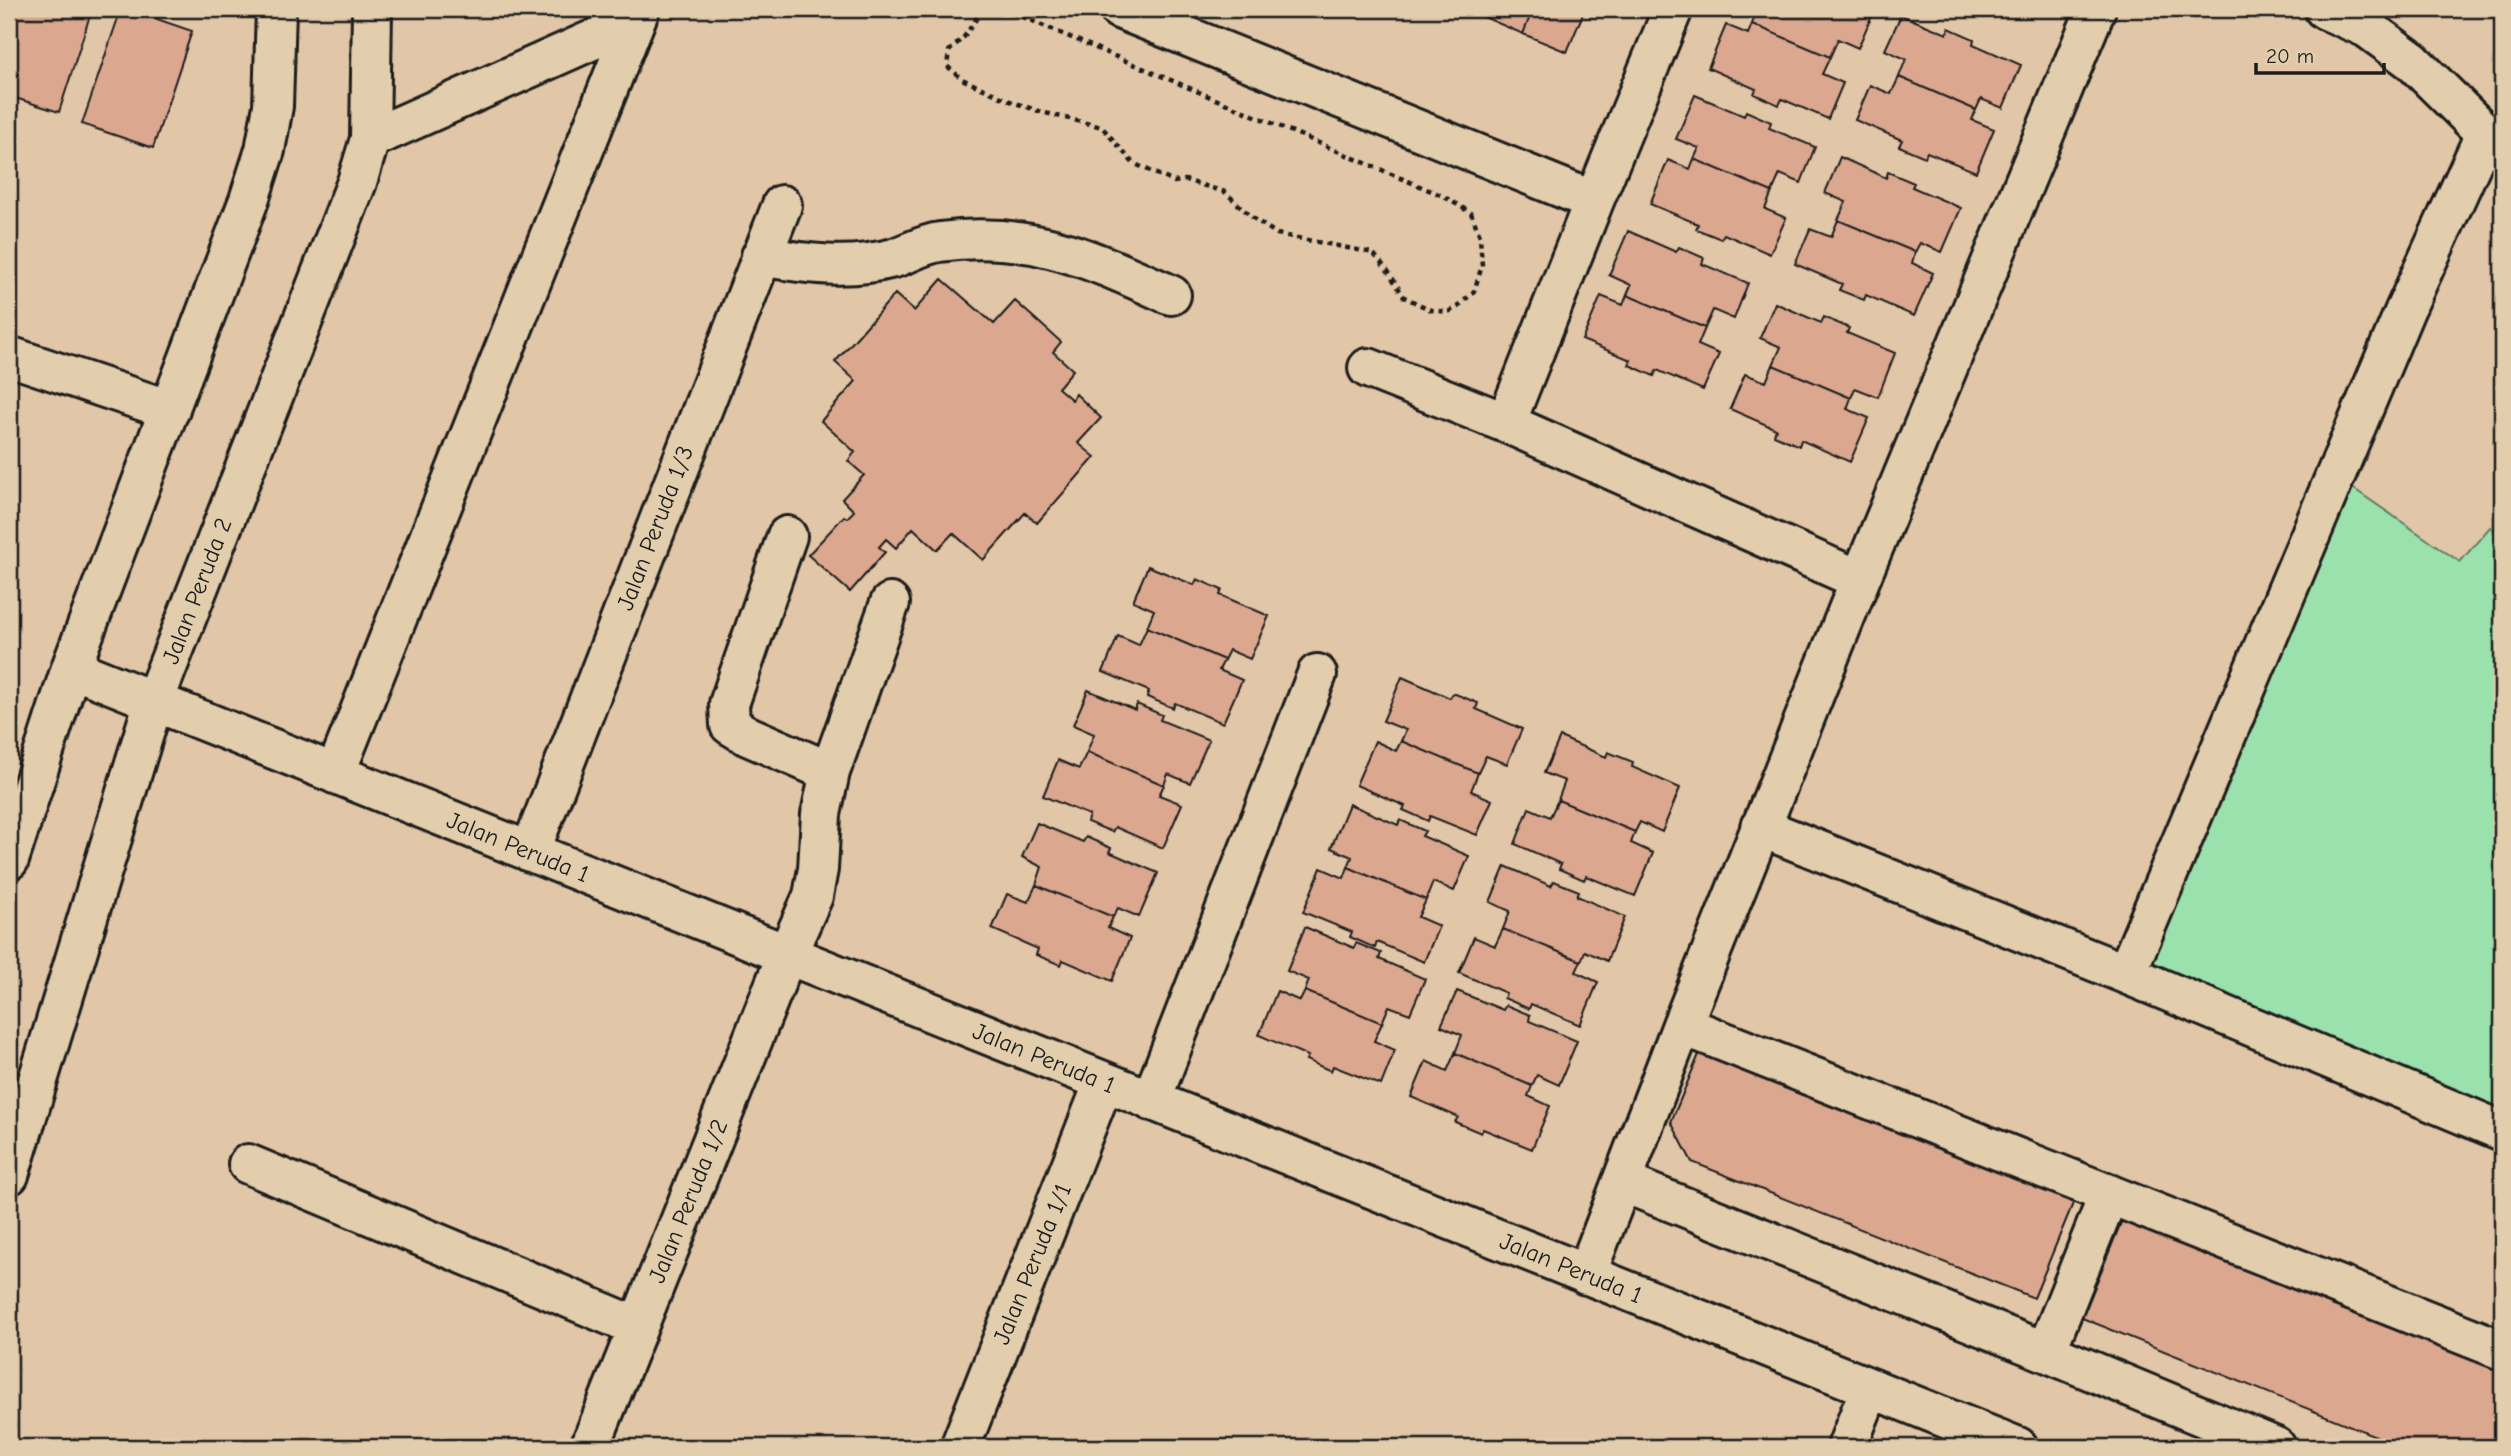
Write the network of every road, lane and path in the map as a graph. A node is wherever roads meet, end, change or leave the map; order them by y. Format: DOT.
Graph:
graph roads {
  1 [pos="276,9"];
  2 [pos="372,9"];
  3 [pos="983,9"];
  4 [pos="1004,9"];
  5 [pos="1119,9"];
  6 [pos="1673,9"];
  7 [pos="2096,9"];
  8 [pos="2324,9"];
  9 [pos="638,15"];
  10 [pos="370,139"];
  11 [pos="2494,142"];
  12 [pos="1594,201"];
  13 [pos="782,205"];
  14 [pos="761,256"];
  15 [pos="1171,295"];
  16 [pos="9,356"];
  17 [pos="1368,368"];
  18 [pos="170,410"];
  19 [pos="1506,423"];
  20 [pos="787,536"];
  21 [pos="1860,580"];
  22 [pos="890,604"];
  23 [pos="71,668"];
  24 [pos="1317,674"];
  25 [pos="154,701"];
  26 [pos="830,772"];
  27 [pos="335,774"];
  28 [pos="1760,827"];
  29 [pos="530,852"];
  30 [pos="9,860"];
  31 [pos="787,954"];
  32 [pos="2126,974"];
  33 [pos="1682,1025"];
  34 [pos="1104,1082"];
  35 [pos="1151,1101"];
  36 [pos="2502,1131"];
  37 [pos="248,1164"];
  38 [pos="9,1175"];
  39 [pos="1622,1182"];
  40 [pos="2109,1194"];
  41 [pos="1587,1275"];
  42 [pos="638,1327"];
  43 [pos="2502,1350"];
  44 [pos="2046,1352"];
  45 [pos="1870,1388"];
  46 [pos="973,1443"];
  47 [pos="590,1447"];
  48 [pos="1847,1447"];
  49 [pos="2018,1447"];
  50 [pos="2276,1447"];
  1 -- 18 [label="street"];
  2 -- 10 [label="street, Jalan Peruda 2"];
  3 -- 4 [label="path"];
  5 -- 12 [label="street"];
  6 -- 12 [label="street"];
  7 -- 21 [label="street"];
  8 -- 11 [label="street"];
  9 -- 10 [label="street"];
  9 -- 27 [label="street"];
  10 -- 25 [label="street, Jalan Peruda 2"];
  11 -- 32 [label="street"];
  12 -- 19 [label="street"];
  13 -- 14 [label="street, Jalan Peruda 1/3"];
  14 -- 15 [label="street"];
  14 -- 29 [label="street, Jalan Peruda 1/3"];
  16 -- 18 [label="street"];
  17 -- 19 [label="street"];
  18 -- 23 [label="street"];
  19 -- 21 [label="street"];
  20 -- 26 [label="street"];
  21 -- 28 [label="street"];
  22 -- 26 [label="street, Jalan Peruda 1/2"];
  23 -- 25 [label="street, Jalan Peruda 1"];
  23 -- 30 [label="street"];
  24 -- 35 [label="street"];
  25 -- 27 [label="street, Jalan Peruda 1"];
  25 -- 38 [label="street, Jalan Peruda 2"];
  26 -- 31 [label="street, Jalan Peruda 1/2"];
  27 -- 29 [label="street, Jalan Peruda 1"];
  28 -- 32 [label="street"];
  28 -- 33 [label="street"];
  29 -- 31 [label="street, Jalan Peruda 1"];
  31 -- 34 [label="street, Jalan Peruda 1"];
  31 -- 42 [label="street, Jalan Peruda 1/2"];
  32 -- 36 [label="street"];
  33 -- 39 [label="street"];
  33 -- 40 [label="street"];
  34 -- 35 [label="street, Jalan Peruda 1"];
  34 -- 46 [label="street, Jalan Peruda 1/1"];
  35 -- 41 [label="street, Jalan Peruda 1"];
  37 -- 42 [label="street"];
  39 -- 41 [label="street"];
  39 -- 44 [label="street"];
  40 -- 43 [label="street"];
  40 -- 44 [label="street"];
  41 -- 45 [label="street, Jalan Peruda 1"];
  42 -- 47 [label="street, Jalan Peruda 1/2"];
  44 -- 50 [label="street"];
  45 -- 48 [label="street"];
  45 -- 49 [label="street, Jalan Peruda 1"];
}
